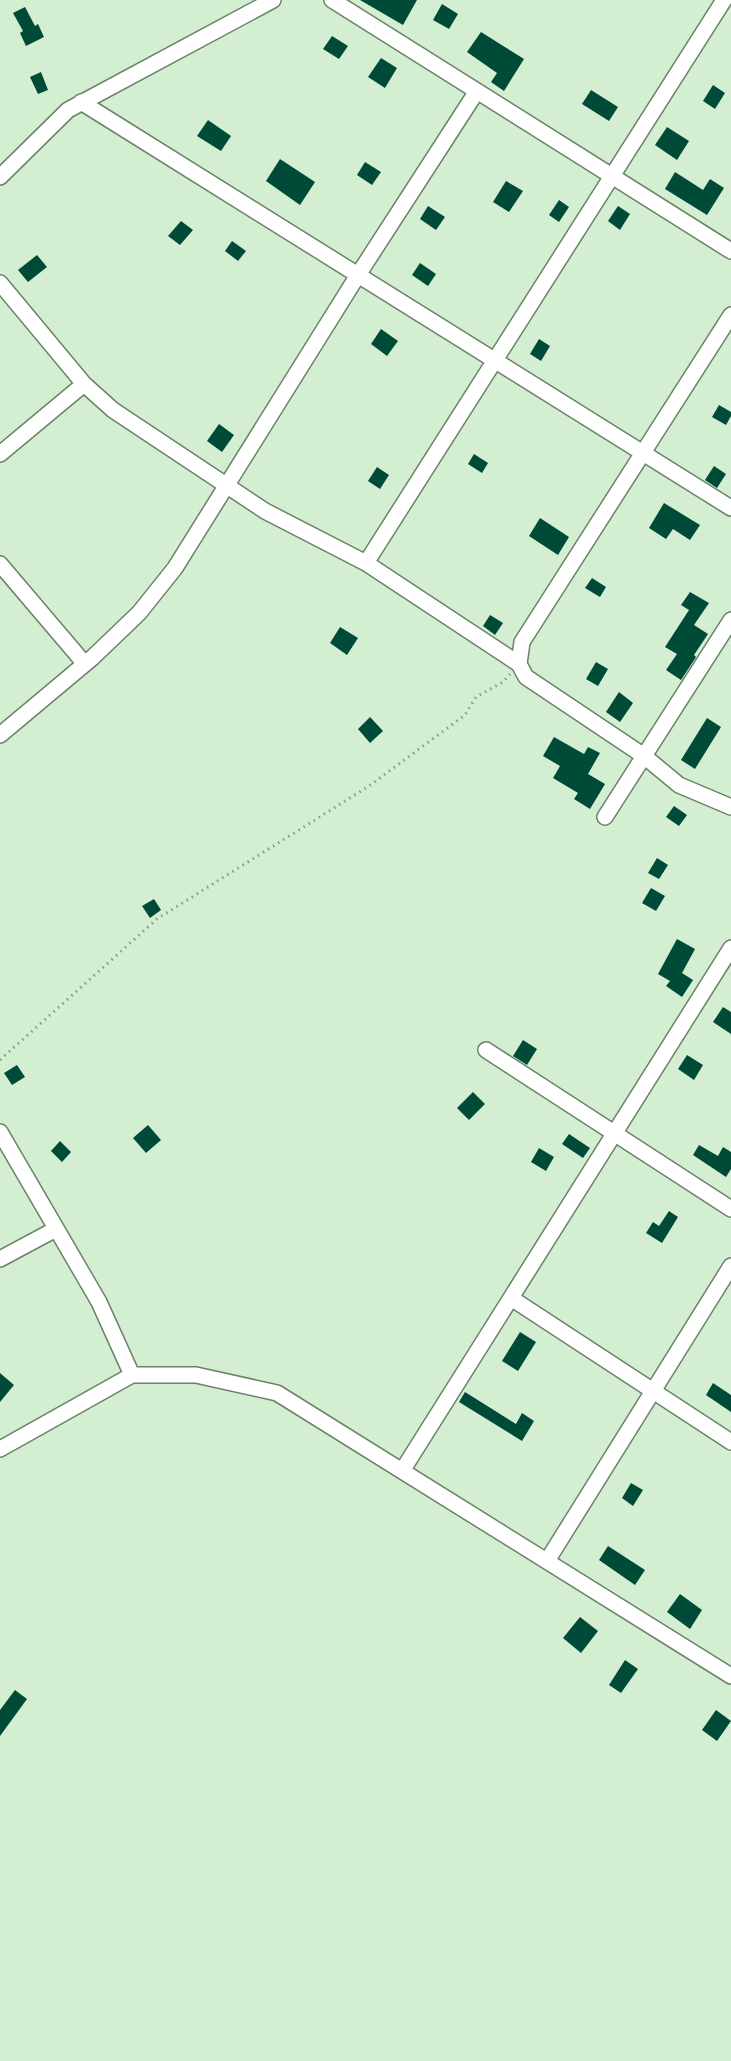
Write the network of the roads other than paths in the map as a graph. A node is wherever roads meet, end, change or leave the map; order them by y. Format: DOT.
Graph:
graph roads {
  1 [pos="273,0"];
  2 [pos="332,0"];
  3 [pos="726,4"];
  4 [pos="477,91"];
  5 [pos="81,102"];
  6 [pos="612,176"];
  7 [pos="0,177"];
  8 [pos="731,251"];
  9 [pos="358,275"];
  10 [pos="0,283"];
  11 [pos="731,315"];
  12 [pos="495,361"];
  13 [pos="84,384"];
  14 [pos="643,453"];
  15 [pos="0,454"];
  16 [pos="226,486"];
  17 [pos="731,508"];
  18 [pos="366,563"];
  19 [pos="0,564"];
  20 [pos="731,620"];
  21 [pos="85,664"];
  22 [pos="519,664"];
  23 [pos="0,735"];
  24 [pos="644,756"];
  25 [pos="731,807"];
  26 [pos="605,817"];
  27 [pos="731,948"];
  28 [pos="718,969"];
  29 [pos="731,978"];
  30 [pos="486,1050"];
  31 [pos="0,1132"];
  32 [pos="615,1133"];
  33 [pos="731,1209"];
  34 [pos="56,1229"];
  35 [pos="0,1259"];
  36 [pos="731,1266"];
  37 [pos="511,1298"];
  38 [pos="132,1375"];
  39 [pos="653,1391"];
  40 [pos="731,1442"];
  41 [pos="0,1449"];
  42 [pos="402,1471"];
  43 [pos="547,1561"];
  44 [pos="731,1673"];
  1 -- 5 [label="street"];
  2 -- 4 [label="street"];
  3 -- 6 [label="street"];
  4 -- 6 [label="street"];
  4 -- 9 [label="street"];
  5 -- 7 [label="street"];
  5 -- 9 [label="street"];
  6 -- 8 [label="street"];
  6 -- 12 [label="street"];
  9 -- 12 [label="street"];
  9 -- 16 [label="street"];
  10 -- 13 [label="street"];
  11 -- 14 [label="street"];
  12 -- 14 [label="street"];
  12 -- 18 [label="street"];
  13 -- 15 [label="street"];
  13 -- 16 [label="street"];
  14 -- 17 [label="street"];
  14 -- 22 [label="street"];
  16 -- 18 [label="street"];
  16 -- 21 [label="street"];
  18 -- 22 [label="street"];
  19 -- 21 [label="street"];
  20 -- 24 [label="street"];
  21 -- 23 [label="street"];
  22 -- 24 [label="street"];
  24 -- 25 [label="street"];
  24 -- 26 [label="street"];
  27 -- 28 [label="street"];
  28 -- 29 [label="street"];
  28 -- 32 [label="street"];
  30 -- 32 [label="street"];
  31 -- 34 [label="street"];
  32 -- 33 [label="street"];
  32 -- 37 [label="street"];
  34 -- 35 [label="street"];
  34 -- 38 [label="street"];
  36 -- 39 [label="street"];
  37 -- 39 [label="street"];
  37 -- 42 [label="street"];
  38 -- 41 [label="street"];
  38 -- 42 [label="street"];
  39 -- 40 [label="street"];
  39 -- 43 [label="street"];
  42 -- 43 [label="street"];
  43 -- 44 [label="street"];
}
